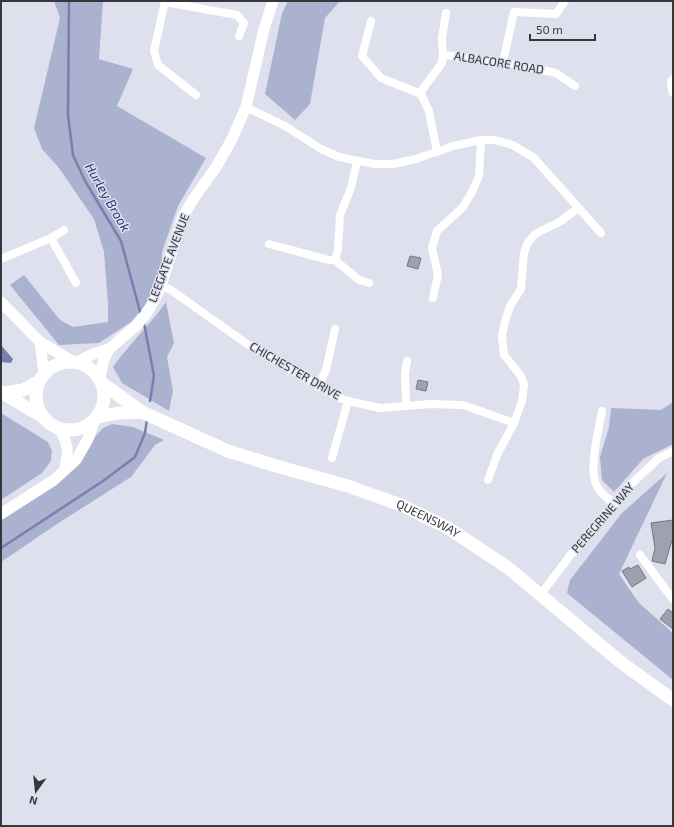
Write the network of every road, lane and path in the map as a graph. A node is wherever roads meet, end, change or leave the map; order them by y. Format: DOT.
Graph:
graph roads {
  1 [pos="273,1"];
  2 [pos="565,1"];
  3 [pos="165,2"];
  4 [pos="446,12"];
  5 [pos="370,21"];
  6 [pos="239,36"];
  7 [pos="443,55"];
  8 [pos="503,62"];
  9 [pos="673,79"];
  10 [pos="575,86"];
  11 [pos="673,93"];
  12 [pos="421,94"];
  13 [pos="196,95"];
  14 [pos="246,107"];
  15 [pos="480,140"];
  16 [pos="437,152"];
  17 [pos="357,161"];
  18 [pos="578,208"];
  19 [pos="64,230"];
  20 [pos="601,233"];
  21 [pos="51,238"];
  22 [pos="269,244"];
  23 [pos="1,259"];
  24 [pos="335,260"];
  25 [pos="76,283"];
  26 [pos="369,283"];
  27 [pos="160,286"];
  28 [pos="433,298"];
  29 [pos="1,302"];
  30 [pos="335,329"];
  31 [pos="40,342"];
  32 [pos="108,349"];
  33 [pos="407,361"];
  34 [pos="74,362"];
  35 [pos="41,378"];
  36 [pos="102,381"];
  37 [pos="318,387"];
  38 [pos="2,393"];
  39 [pos="348,402"];
  40 [pos="406,406"];
  41 [pos="602,411"];
  42 [pos="147,414"];
  43 [pos="43,417"];
  44 [pos="96,419"];
  45 [pos="514,423"];
  46 [pos="60,429"];
  47 [pos="673,451"];
  48 [pos="332,458"];
  49 [pos="65,468"];
  50 [pos="488,480"];
  51 [pos="614,504"];
  52 [pos="1,514"];
  53 [pos="640,555"];
  54 [pos="541,594"];
  55 [pos="673,598"];
  56 [pos="673,700"];
  1 -- 14 [label="street, LEEGATE AVENUE"];
  2 -- 8 [label="street"];
  3 -- 6 [label="street"];
  3 -- 13 [label="street"];
  4 -- 7 [label="street"];
  5 -- 12 [label="street"];
  7 -- 8 [label="street, ALBACORE ROAD"];
  7 -- 12 [label="street"];
  8 -- 10 [label="street, ALBACORE ROAD"];
  9 -- 11 [label="street"];
  12 -- 16 [label="street"];
  14 -- 17 [label="street"];
  14 -- 27 [label="street, LEEGATE AVENUE"];
  15 -- 16 [label="street"];
  15 -- 18 [label="street"];
  15 -- 28 [label="street"];
  16 -- 17 [label="street"];
  17 -- 24 [label="street"];
  18 -- 20 [label="street"];
  18 -- 45 [label="street"];
  19 -- 21 [label="street"];
  21 -- 23 [label="street"];
  21 -- 25 [label="street"];
  22 -- 24 [label="street"];
  24 -- 26 [label="street"];
  27 -- 32 [label="street, LEEGATE AVENUE"];
  27 -- 37 [label="street, CHICHESTER DRIVE"];
  29 -- 31 [label="street"];
  30 -- 37 [label="street"];
  31 -- 34 [label="street"];
  31 -- 35 [label="street"];
  32 -- 34 [label="street, LEEGATE AVENUE"];
  32 -- 36 [label="street, LEEGATE AVENUE"];
  33 -- 40 [label="street"];
  34 -- 35 [label="main road"];
  34 -- 36 [label="main road"];
  35 -- 38 [label="main road"];
  35 -- 43 [label="main road"];
  36 -- 42 [label="main road, QUEENSWAY"];
  36 -- 44 [label="main road"];
  37 -- 39 [label="street, CHICHESTER DRIVE"];
  38 -- 43 [label="main road"];
  39 -- 40 [label="street, CHICHESTER DRIVE"];
  39 -- 48 [label="street"];
  40 -- 45 [label="street, CHICHESTER DRIVE"];
  41 -- 51 [label="street"];
  42 -- 44 [label="main road"];
  42 -- 54 [label="main road, QUEENSWAY"];
  43 -- 46 [label="main road"];
  44 -- 46 [label="main road"];
  44 -- 49 [label="street"];
  45 -- 50 [label="street"];
  46 -- 49 [label="street"];
  47 -- 51 [label="street, PEREGRINE WAY"];
  49 -- 52 [label="street"];
  51 -- 54 [label="street, PEREGRINE WAY"];
  53 -- 55 [label="street"];
  54 -- 56 [label="main road, QUEENSWAY"];
}
